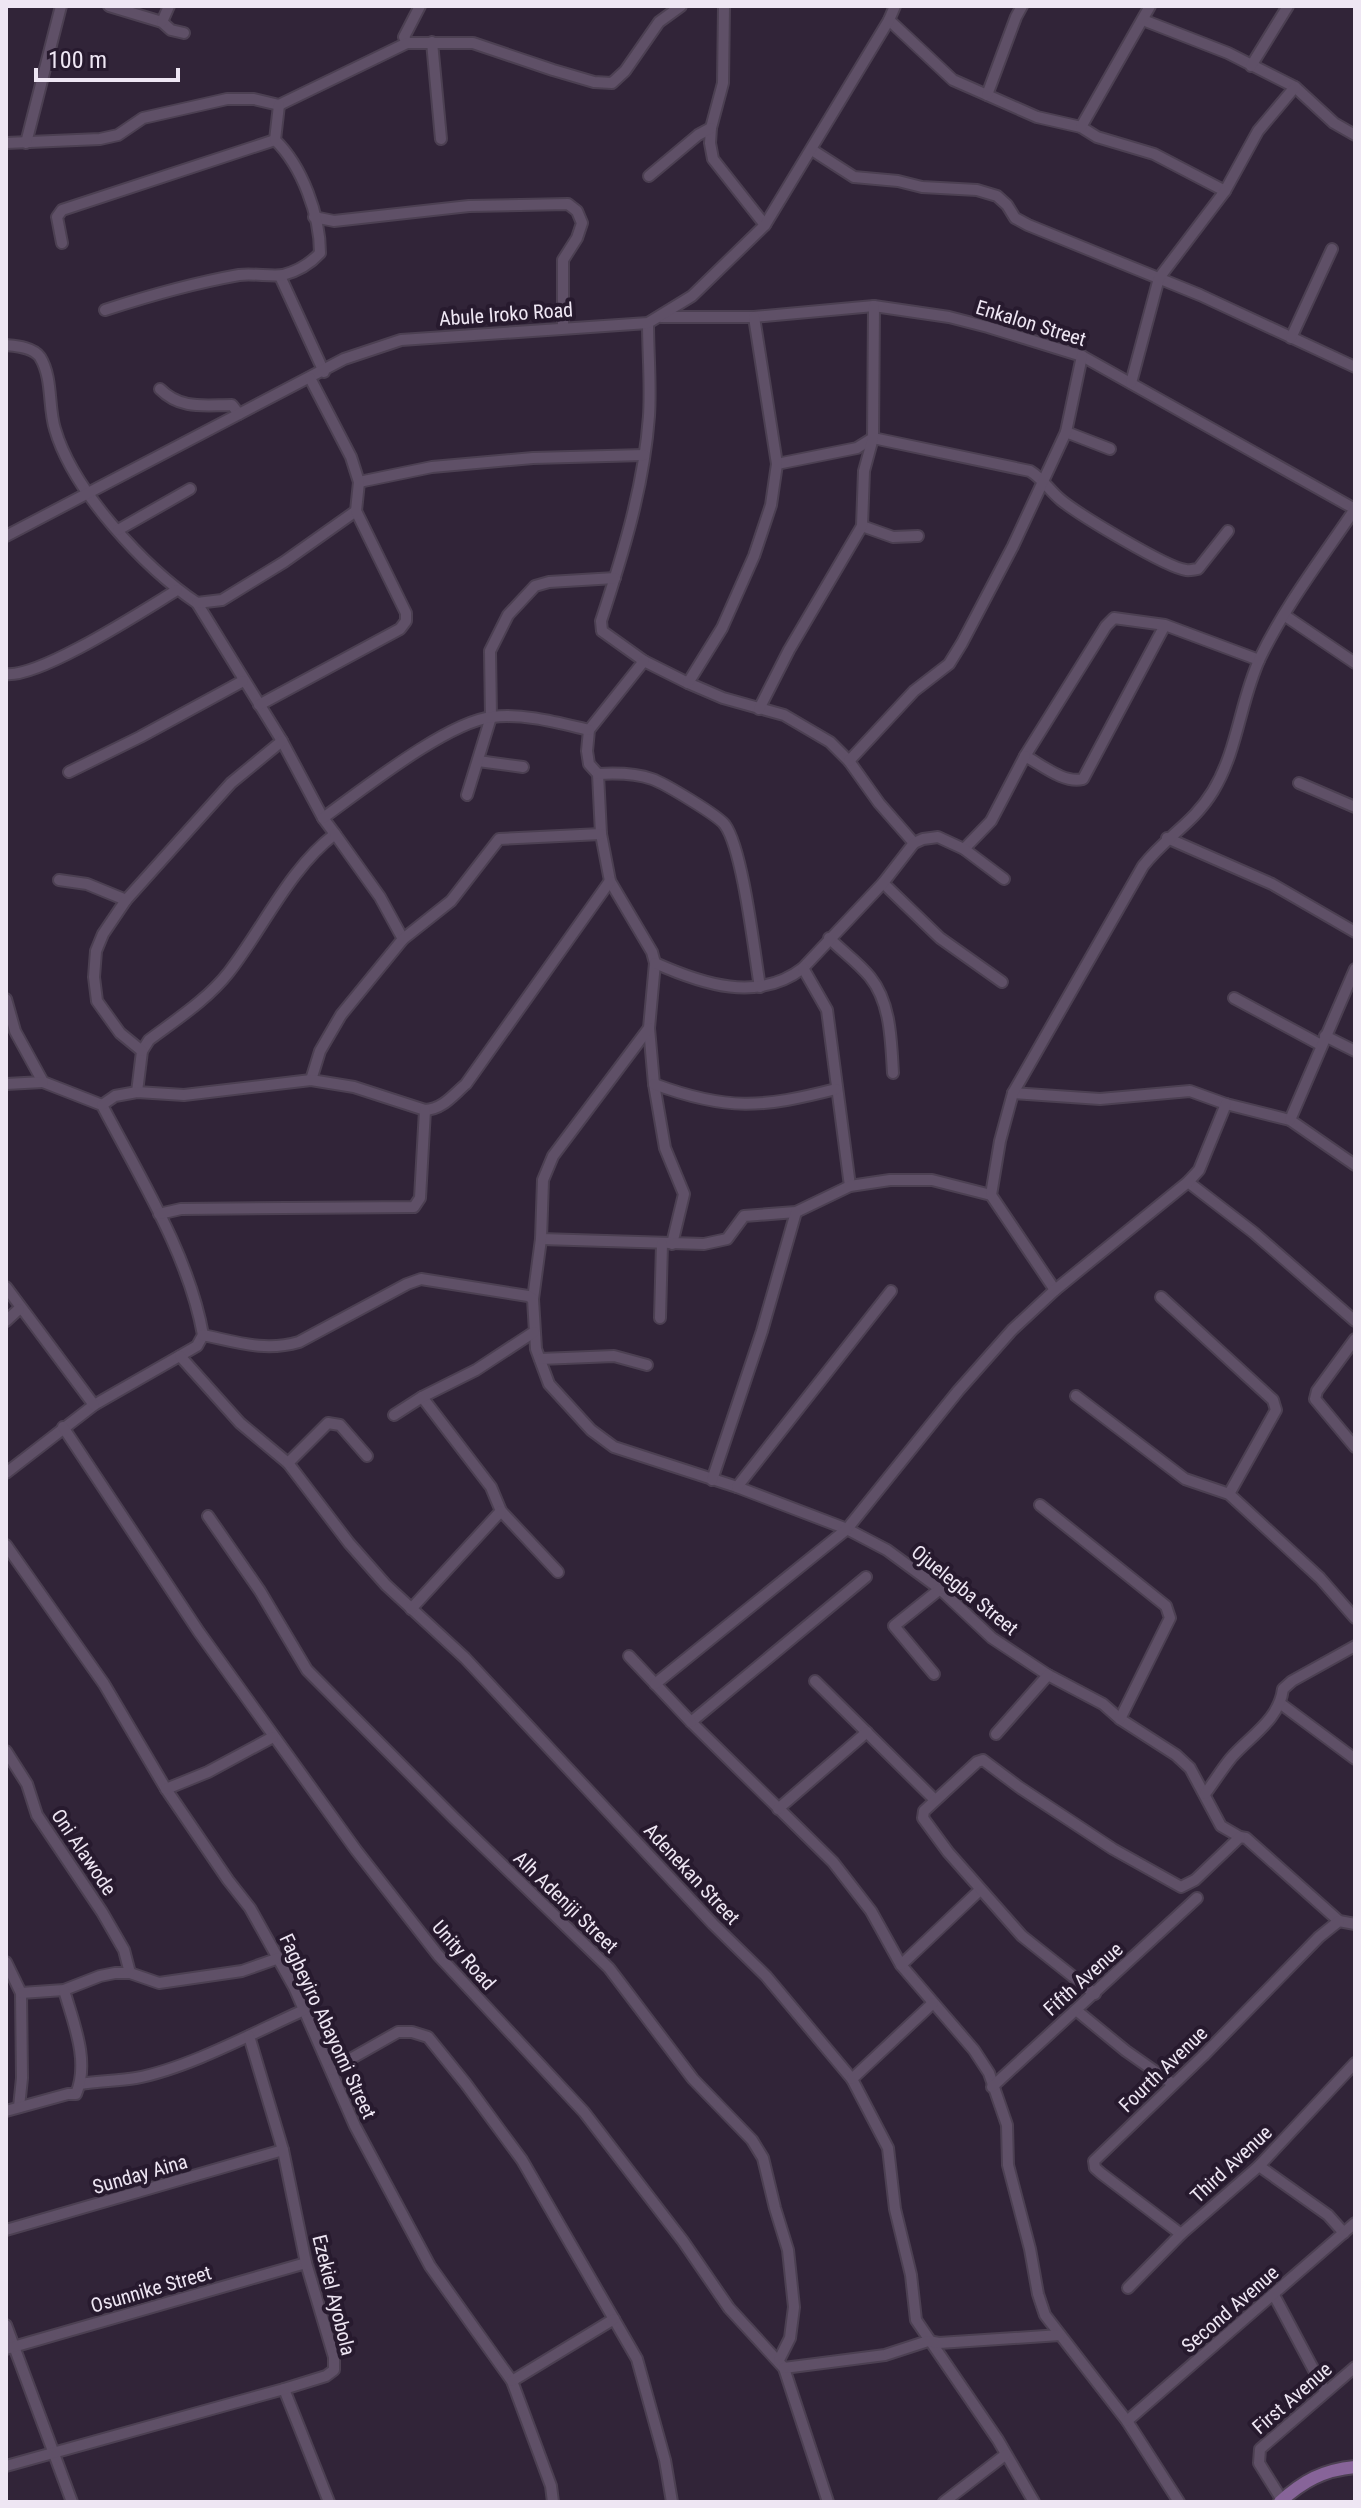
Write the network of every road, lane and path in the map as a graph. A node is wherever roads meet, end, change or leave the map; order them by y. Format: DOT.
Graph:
graph roads {
  1 [pos="61,6"];
  2 [pos="109,6"];
  3 [pos="169,6"];
  4 [pos="420,6"];
  5 [pos="681,6"];
  6 [pos="724,6"];
  7 [pos="895,6"];
  8 [pos="1022,6"];
  9 [pos="1150,6"];
  10 [pos="1288,6"];
  11 [pos="889,20"];
  12 [pos="1143,20"];
  13 [pos="162,22"];
  14 [pos="184,33"];
  15 [pos="432,42"];
  16 [pos="407,43"];
  17 [pos="1251,66"];
  18 [pos="1295,87"];
  19 [pos="987,95"];
  20 [pos="279,105"];
  21 [pos="1081,127"];
  22 [pos="711,128"];
  23 [pos="1355,135"];
  24 [pos="441,139"];
  25 [pos="275,140"];
  26 [pos="6,143"];
  27 [pos="26,143"];
  28 [pos="812,150"];
  29 [pos="649,176"];
  30 [pos="1225,191"];
  31 [pos="314,217"];
  32 [pos="334,221"];
  33 [pos="765,225"];
  34 [pos="320,239"];
  35 [pos="62,243"];
  36 [pos="1332,249"];
  37 [pos="280,276"];
  38 [pos="1159,278"];
  39 [pos="874,306"];
  40 [pos="105,310"];
  41 [pos="659,317"];
  42 [pos="754,317"];
  43 [pos="648,323"];
  44 [pos="563,328"];
  45 [pos="1291,338"];
  46 [pos="6,345"];
  47 [pos="1082,356"];
  48 [pos="1355,367"];
  49 [pos="324,372"];
  50 [pos="310,378"];
  51 [pos="1131,383"];
  52 [pos="160,389"];
  53 [pos="239,414"];
  54 [pos="1066,432"];
  55 [pos="873,438"];
  56 [pos="1110,449"];
  57 [pos="644,455"];
  58 [pos="777,464"];
  59 [pos="1042,478"];
  60 [pos="359,482"];
  61 [pos="190,489"];
  62 [pos="87,493"];
  63 [pos="1355,509"];
  64 [pos="356,511"];
  65 [pos="862,526"];
  66 [pos="118,530"];
  67 [pos="1228,531"];
  68 [pos="6,536"];
  69 [pos="918,536"];
  70 [pos="615,578"];
  71 [pos="177,590"];
  72 [pos="197,603"];
  73 [pos="1284,615"];
  74 [pos="1165,625"];
  75 [pos="1259,660"];
  76 [pos="644,661"];
  77 [pos="1355,663"];
  78 [pos="6,674"];
  79 [pos="243,681"];
  80 [pos="688,683"];
  81 [pos="259,705"];
  82 [pos="759,709"];
  83 [pos="491,717"];
  84 [pos="589,730"];
  85 [pos="282,741"];
  86 [pos="1025,756"];
  87 [pos="478,761"];
  88 [pos="849,761"];
  89 [pos="523,767"];
  90 [pos="69,772"];
  91 [pos="598,774"];
  92 [pos="1299,783"];
  93 [pos="467,795"];
  94 [pos="1355,807"];
  95 [pos="323,818"];
  96 [pos="335,834"];
  97 [pos="601,834"];
  98 [pos="1167,838"];
  99 [pos="914,843"];
  100 [pos="964,849"];
  101 [pos="1004,879"];
  102 [pos="59,880"];
  103 [pos="610,881"];
  104 [pos="883,883"];
  105 [pos="126,900"];
  106 [pos="1355,932"];
  107 [pos="829,938"];
  108 [pos="403,939"];
  109 [pos="655,963"];
  110 [pos="803,968"];
  111 [pos="1355,969"];
  112 [pos="1002,982"];
  113 [pos="1352,982"];
  114 [pos="760,987"];
  115 [pos="1234,998"];
  116 [pos="6,999"];
  117 [pos="649,1028"];
  118 [pos="1323,1040"];
  119 [pos="142,1051"];
  120 [pos="1355,1051"];
  121 [pos="893,1073"];
  122 [pos="311,1080"];
  123 [pos="43,1082"];
  124 [pos="6,1084"];
  125 [pos="654,1084"];
  126 [pos="836,1089"];
  127 [pos="137,1092"];
  128 [pos="1013,1093"];
  129 [pos="1226,1104"];
  130 [pos="102,1105"];
  131 [pos="425,1110"];
  132 [pos="1290,1120"];
  133 [pos="1355,1165"];
  134 [pos="1188,1182"];
  135 [pos="850,1186"];
  136 [pos="991,1195"];
  137 [pos="796,1212"];
  138 [pos="159,1214"];
  139 [pos="541,1239"];
  140 [pos="667,1244"];
  141 [pos="6,1287"];
  142 [pos="1055,1290"];
  143 [pos="891,1291"];
  144 [pos="1161,1297"];
  145 [pos="533,1299"];
  146 [pos="19,1309"];
  147 [pos="660,1318"];
  148 [pos="6,1321"];
  149 [pos="1355,1321"];
  150 [pos="534,1332"];
  151 [pos="203,1335"];
  152 [pos="1355,1339"];
  153 [pos="180,1356"];
  154 [pos="540,1359"];
  155 [pos="647,1365"];
  156 [pos="1076,1396"];
  157 [pos="422,1397"];
  158 [pos="94,1405"];
  159 [pos="394,1415"];
  160 [pos="63,1427"];
  161 [pos="1355,1447"];
  162 [pos="367,1456"];
  163 [pos="288,1463"];
  164 [pos="6,1473"];
  165 [pos="712,1480"];
  166 [pos="737,1487"];
  167 [pos="1229,1494"];
  168 [pos="1040,1505"];
  169 [pos="501,1511"];
  170 [pos="208,1516"];
  171 [pos="847,1529"];
  172 [pos="6,1545"];
  173 [pos="558,1572"];
  174 [pos="866,1577"];
  175 [pos="940,1589"];
  176 [pos="411,1609"];
  177 [pos="1355,1618"];
  178 [pos="1355,1646"];
  179 [pos="629,1656"];
  180 [pos="934,1674"];
  181 [pos="1048,1675"];
  182 [pos="815,1681"];
  183 [pos="655,1684"];
  184 [pos="1281,1704"];
  185 [pos="1120,1719"];
  186 [pos="691,1722"];
  187 [pos="867,1732"];
  188 [pos="996,1734"];
  189 [pos="273,1737"];
  190 [pos="6,1751"];
  191 [pos="1355,1759"];
  192 [pos="166,1789"];
  193 [pos="1205,1794"];
  194 [pos="935,1800"];
  195 [pos="778,1809"];
  196 [pos="1240,1837"];
  197 [pos="980,1890"];
  198 [pos="1197,1898"];
  199 [pos="1339,1921"];
  200 [pos="1355,1924"];
  201 [pos="279,1958"];
  202 [pos="6,1962"];
  203 [pos="901,1965"];
  204 [pos="130,1973"];
  205 [pos="64,1990"];
  206 [pos="21,1993"];
  207 [pos="1095,1994"];
  208 [pos="933,2003"];
  209 [pos="304,2010"];
  210 [pos="1076,2010"];
  211 [pos="249,2036"];
  212 [pos="20,2046"];
  213 [pos="6,2047"];
  214 [pos="1355,2063"];
  215 [pos="331,2070"];
  216 [pos="852,2079"];
  217 [pos="80,2084"];
  218 [pos="1173,2084"];
  219 [pos="992,2087"];
  220 [pos="19,2107"];
  221 [pos="6,2111"];
  222 [pos="283,2150"];
  223 [pos="1259,2166"];
  224 [pos="1355,2223"];
  225 [pos="6,2230"];
  226 [pos="1344,2233"];
  227 [pos="1181,2234"];
  228 [pos="306,2263"];
  229 [pos="1128,2288"];
  230 [pos="1274,2295"];
  231 [pos="614,2319"];
  232 [pos="6,2325"];
  233 [pos="1060,2335"];
  234 [pos="928,2341"];
  235 [pos="10,2348"];
  236 [pos="782,2364"];
  237 [pos="1355,2367"];
  238 [pos="512,2381"];
  239 [pos="284,2389"];
  240 [pos="1325,2391"];
  241 [pos="1127,2421"];
  242 [pos="53,2453"];
  243 [pos="1005,2455"];
  244 [pos="6,2466"];
  245 [pos="1355,2467"];
  246 [pos="1281,2501"];
  247 [pos="72,2502"];
  248 [pos="327,2502"];
  249 [pos="553,2502"];
  250 [pos="672,2502"];
  251 [pos="828,2502"];
  252 [pos="944,2502"];
  253 [pos="1034,2502"];
  254 [pos="1179,2502"];
  1 -- 27 [label="street"];
  2 -- 13 [label="street"];
  3 -- 13 [label="street"];
  4 -- 16 [label="street"];
  5 -- 15 [label="street"];
  6 -- 22 [label="street"];
  7 -- 11 [label="street, Abule Iroko Road"];
  8 -- 19 [label="street"];
  9 -- 12 [label="street"];
  10 -- 17 [label="street"];
  11 -- 19 [label="street"];
  11 -- 28 [label="street, Abule Iroko Road"];
  12 -- 17 [label="street"];
  12 -- 21 [label="street"];
  13 -- 14 [label="street"];
  15 -- 16 [label="street"];
  15 -- 24 [label="street"];
  16 -- 20 [label="street"];
  17 -- 18 [label="street"];
  18 -- 23 [label="street"];
  18 -- 30 [label="street"];
  19 -- 21 [label="street"];
  20 -- 25 [label="street"];
  20 -- 27 [label="street"];
  21 -- 30 [label="street"];
  22 -- 29 [label="street"];
  22 -- 33 [label="street"];
  25 -- 31 [label="street"];
  25 -- 35 [label="street"];
  26 -- 27 [label="street"];
  28 -- 33 [label="street, Abule Iroko Road"];
  28 -- 38 [label="street"];
  30 -- 38 [label="street"];
  31 -- 32 [label="street"];
  31 -- 34 [label="street"];
  32 -- 34 [label="street"];
  32 -- 44 [label="street"];
  33 -- 41 [label="street, Abule Iroko Road"];
  34 -- 37 [label="street"];
  36 -- 45 [label="street"];
  37 -- 40 [label="street"];
  37 -- 49 [label="street"];
  38 -- 45 [label="street"];
  38 -- 51 [label="street"];
  39 -- 42 [label="street, Enkalon Street"];
  39 -- 47 [label="street, Enkalon Street"];
  39 -- 55 [label="street"];
  41 -- 42 [label="street, Enkalon Street"];
  41 -- 43 [label="street, Abule Iroko Road"];
  42 -- 58 [label="street"];
  43 -- 44 [label="street, Abule Iroko Road"];
  43 -- 57 [label="street"];
  44 -- 49 [label="street, Abule Iroko Road"];
  45 -- 48 [label="street"];
  46 -- 62 [label="street"];
  47 -- 51 [label="street, Enkalon Street"];
  47 -- 54 [label="street"];
  49 -- 50 [label="street, Abule Iroko Road"];
  50 -- 53 [label="street, Abule Iroko Road"];
  50 -- 60 [label="street"];
  51 -- 63 [label="street, Enkalon Street"];
  52 -- 53 [label="street"];
  53 -- 62 [label="street, Abule Iroko Road"];
  54 -- 56 [label="street"];
  54 -- 59 [label="street"];
  55 -- 58 [label="street"];
  55 -- 59 [label="street"];
  55 -- 65 [label="street"];
  57 -- 60 [label="street"];
  57 -- 70 [label="street"];
  58 -- 80 [label="street"];
  59 -- 67 [label="street"];
  59 -- 88 [label="street"];
  60 -- 64 [label="street"];
  61 -- 66 [label="street"];
  62 -- 66 [label="street"];
  62 -- 68 [label="street, Abule Iroko Road"];
  63 -- 73 [label="street"];
  64 -- 72 [label="street"];
  64 -- 81 [label="street"];
  65 -- 69 [label="street"];
  65 -- 82 [label="street"];
  66 -- 71 [label="street"];
  70 -- 76 [label="street"];
  70 -- 83 [label="street"];
  71 -- 72 [label="street"];
  71 -- 78 [label="street"];
  72 -- 79 [label="street"];
  73 -- 75 [label="street"];
  73 -- 77 [label="street"];
  74 -- 75 [label="street"];
  74 -- 86 [label="street"];
  74 -- 86 [label="street"];
  75 -- 98 [label="street"];
  76 -- 80 [label="street"];
  76 -- 84 [label="street"];
  79 -- 81 [label="street"];
  79 -- 90 [label="street"];
  80 -- 82 [label="street"];
  81 -- 85 [label="street"];
  82 -- 88 [label="street"];
  83 -- 84 [label="street"];
  83 -- 87 [label="street"];
  83 -- 95 [label="street"];
  84 -- 91 [label="street"];
  85 -- 95 [label="street"];
  85 -- 105 [label="street"];
  86 -- 100 [label="street"];
  87 -- 89 [label="street"];
  87 -- 93 [label="street"];
  88 -- 99 [label="street"];
  91 -- 97 [label="street"];
  91 -- 114 [label="street"];
  92 -- 94 [label="street"];
  95 -- 96 [label="street"];
  96 -- 108 [label="street"];
  96 -- 119 [label="street"];
  97 -- 103 [label="street"];
  97 -- 108 [label="street"];
  98 -- 106 [label="street"];
  98 -- 128 [label="street"];
  99 -- 100 [label="street"];
  99 -- 104 [label="street"];
  100 -- 101 [label="street"];
  102 -- 105 [label="street"];
  103 -- 109 [label="street"];
  103 -- 131 [label="street"];
  104 -- 107 [label="street"];
  104 -- 112 [label="street"];
  105 -- 119 [label="street"];
  107 -- 110 [label="street"];
  107 -- 121 [label="street"];
  108 -- 122 [label="street"];
  109 -- 114 [label="street"];
  109 -- 117 [label="street"];
  110 -- 114 [label="street"];
  110 -- 126 [label="street"];
  111 -- 113 [label="street"];
  113 -- 118 [label="street"];
  115 -- 118 [label="street"];
  116 -- 123 [label="street"];
  117 -- 125 [label="street"];
  117 -- 139 [label="street"];
  118 -- 120 [label="street"];
  118 -- 132 [label="street"];
  119 -- 127 [label="street"];
  122 -- 127 [label="street"];
  122 -- 131 [label="street"];
  123 -- 124 [label="street"];
  123 -- 130 [label="street"];
  125 -- 126 [label="street"];
  125 -- 140 [label="street"];
  126 -- 135 [label="street"];
  127 -- 130 [label="street"];
  128 -- 129 [label="street"];
  128 -- 136 [label="street"];
  129 -- 132 [label="street"];
  129 -- 134 [label="street"];
  130 -- 138 [label="street"];
  131 -- 138 [label="street"];
  132 -- 133 [label="street"];
  134 -- 142 [label="street"];
  134 -- 149 [label="street"];
  135 -- 136 [label="street"];
  135 -- 137 [label="street"];
  136 -- 142 [label="street"];
  137 -- 140 [label="street"];
  137 -- 165 [label="street"];
  138 -- 151 [label="street"];
  139 -- 140 [label="street"];
  139 -- 145 [label="street"];
  140 -- 147 [label="street"];
  141 -- 146 [label="street"];
  142 -- 171 [label="street"];
  143 -- 166 [label="street"];
  144 -- 167 [label="street"];
  145 -- 150 [label="street, Ojuelegba Street"];
  145 -- 151 [label="street"];
  146 -- 148 [label="street"];
  146 -- 158 [label="street"];
  150 -- 154 [label="street, Ojuelegba Street"];
  150 -- 157 [label="street"];
  151 -- 153 [label="street"];
  152 -- 161 [label="street"];
  153 -- 158 [label="street"];
  153 -- 163 [label="street, Adenekan Street"];
  154 -- 155 [label="street"];
  154 -- 165 [label="street, Ojuelegba Street"];
  156 -- 167 [label="street"];
  157 -- 159 [label="street"];
  157 -- 169 [label="street"];
  158 -- 160 [label="street"];
  160 -- 164 [label="street"];
  160 -- 189 [label="street, Unity Road"];
  162 -- 163 [label="street"];
  163 -- 176 [label="street, Adenekan Street"];
  165 -- 166 [label="street, Ojuelegba Street"];
  166 -- 171 [label="street, Ojuelegba Street"];
  167 -- 177 [label="street"];
  168 -- 185 [label="street"];
  169 -- 173 [label="street"];
  169 -- 176 [label="street"];
  170 -- 236 [label="street, Alh Adeniji Street"];
  171 -- 175 [label="street, Ojuelegba Street"];
  171 -- 183 [label="street"];
  172 -- 192 [label="street, Fagbeyiro Abayomi Street"];
  174 -- 186 [label="street"];
  175 -- 180 [label="street"];
  175 -- 181 [label="street, Ojuelegba Street"];
  176 -- 216 [label="street, Adenekan Street"];
  178 -- 184 [label="street"];
  179 -- 183 [label="street"];
  181 -- 185 [label="street, Ojuelegba Street"];
  181 -- 188 [label="street"];
  182 -- 187 [label="street"];
  183 -- 186 [label="street"];
  184 -- 191 [label="street"];
  184 -- 193 [label="street"];
  185 -- 193 [label="street, Ojuelegba Street"];
  186 -- 195 [label="street"];
  187 -- 194 [label="street"];
  187 -- 195 [label="street"];
  189 -- 192 [label="street"];
  189 -- 236 [label="street, Unity Road"];
  190 -- 204 [label="street, Oni Alawode"];
  192 -- 201 [label="street, Fagbeyiro Abayomi Street"];
  193 -- 196 [label="street, Ojuelegba Street"];
  194 -- 196 [label="street"];
  194 -- 197 [label="street"];
  195 -- 203 [label="street"];
  196 -- 199 [label="street, Ojuelegba Street"];
  197 -- 203 [label="street"];
  197 -- 207 [label="street"];
  198 -- 207 [label="street, Fifth Avenue"];
  199 -- 200 [label="street"];
  199 -- 218 [label="street, Fourth Avenue"];
  201 -- 204 [label="street"];
  201 -- 209 [label="street, Fagbeyiro Abayomi Street"];
  202 -- 206 [label="street"];
  203 -- 208 [label="street"];
  204 -- 205 [label="street"];
  205 -- 206 [label="street"];
  205 -- 217 [label="street"];
  206 -- 212 [label="street"];
  207 -- 210 [label="street, Fifth Avenue"];
  208 -- 216 [label="street"];
  208 -- 219 [label="street"];
  209 -- 211 [label="street"];
  209 -- 215 [label="street, Fagbeyiro Abayomi Street"];
  210 -- 218 [label="street"];
  210 -- 219 [label="street, Fifth Avenue"];
  211 -- 217 [label="street"];
  211 -- 222 [label="street, Ezekiel Ayobola"];
  212 -- 213 [label="street"];
  212 -- 220 [label="street"];
  214 -- 223 [label="street, Third Avenue"];
  215 -- 231 [label="street"];
  215 -- 238 [label="street, Fagbeyiro Abayomi Street"];
  216 -- 234 [label="street, Adenekan Street"];
  217 -- 220 [label="street"];
  218 -- 227 [label="street, Fourth Avenue"];
  219 -- 233 [label="street"];
  220 -- 221 [label="street"];
  222 -- 225 [label="street, Sunday Aina"];
  222 -- 228 [label="street, Ezekiel Ayobola"];
  223 -- 226 [label="street"];
  223 -- 227 [label="street, Third Avenue"];
  224 -- 226 [label="street, Second Avenue"];
  226 -- 230 [label="street, Second Avenue"];
  227 -- 229 [label="street, Third Avenue"];
  228 -- 235 [label="street, Osunnike Street"];
  228 -- 239 [label="street, Ezekiel Ayobola"];
  230 -- 240 [label="street"];
  230 -- 241 [label="street, Second Avenue"];
  231 -- 238 [label="street"];
  231 -- 250 [label="street"];
  232 -- 235 [label="street"];
  233 -- 234 [label="street"];
  233 -- 241 [label="street"];
  234 -- 236 [label="street"];
  234 -- 243 [label="street, Adenekan Street"];
  235 -- 242 [label="street"];
  236 -- 251 [label="street, Unity Road"];
  237 -- 240 [label="street, First Avenue"];
  238 -- 249 [label="street, Fagbeyiro Abayomi Street"];
  239 -- 242 [label="street, Ezekiel Ayobola"];
  239 -- 248 [label="street"];
  240 -- 246 [label="street, First Avenue"];
  241 -- 254 [label="street"];
  242 -- 244 [label="street, Ezekiel Ayobola"];
  242 -- 247 [label="street"];
  243 -- 252 [label="street"];
  243 -- 253 [label="street, Adenekan Street"];
  245 -- 246 [label="main road"];
}
